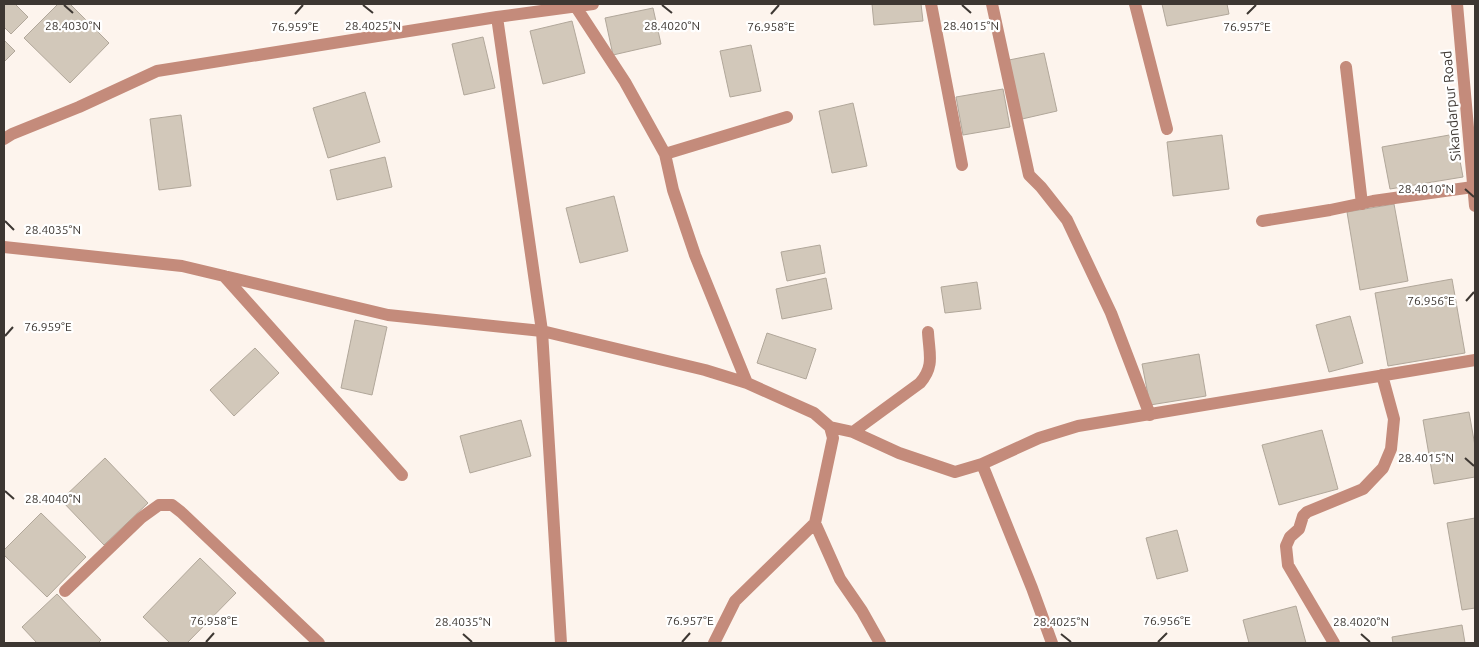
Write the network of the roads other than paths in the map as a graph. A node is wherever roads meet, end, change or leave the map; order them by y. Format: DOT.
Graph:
graph roads {
  1 [pos="593,4"];
  2 [pos="931,4"];
  3 [pos="992,4"];
  4 [pos="1135,4"];
  5 [pos="1457,4"];
  6 [pos="575,5"];
  7 [pos="497,17"];
  8 [pos="1346,67"];
  9 [pos="787,117"];
  10 [pos="1167,129"];
  11 [pos="7,133"];
  12 [pos="665,154"];
  13 [pos="962,166"];
  14 [pos="1474,187"];
  15 [pos="1362,204"];
  16 [pos="1475,206"];
  17 [pos="1262,221"];
  18 [pos="4,247"];
  19 [pos="224,276"];
  20 [pos="542,332"];
  21 [pos="928,332"];
  22 [pos="1475,360"];
  23 [pos="1382,375"];
  24 [pos="747,383"];
  25 [pos="1150,416"];
  26 [pos="830,427"];
  27 [pos="853,432"];
  28 [pos="982,464"];
  29 [pos="402,475"];
  30 [pos="815,523"];
  31 [pos="65,591"];
  32 [pos="319,643"];
  33 [pos="560,643"];
  34 [pos="714,643"];
  35 [pos="880,643"];
  36 [pos="1052,643"];
  37 [pos="1334,643"];
  1 -- 6 [label="street"];
  2 -- 13 [label="street"];
  3 -- 25 [label="street"];
  4 -- 10 [label="street"];
  5 -- 14 [label="street, Sikandarpur Road"];
  6 -- 7 [label="street"];
  6 -- 12 [label="street"];
  7 -- 11 [label="street"];
  7 -- 20 [label="street"];
  8 -- 15 [label="street"];
  9 -- 12 [label="street"];
  12 -- 24 [label="street"];
  14 -- 15 [label="street"];
  14 -- 16 [label="street, Sikandarpur Road"];
  15 -- 17 [label="street"];
  18 -- 19 [label="street"];
  19 -- 20 [label="street"];
  19 -- 29 [label="street"];
  20 -- 24 [label="street"];
  20 -- 33 [label="street"];
  21 -- 27 [label="street"];
  22 -- 23 [label="street"];
  23 -- 25 [label="street"];
  23 -- 37 [label="street"];
  24 -- 26 [label="street"];
  25 -- 28 [label="street"];
  26 -- 27 [label="street"];
  26 -- 30 [label="street"];
  27 -- 28 [label="street"];
  28 -- 36 [label="street"];
  30 -- 34 [label="street"];
  30 -- 35 [label="street"];
  31 -- 32 [label="street"];
}
